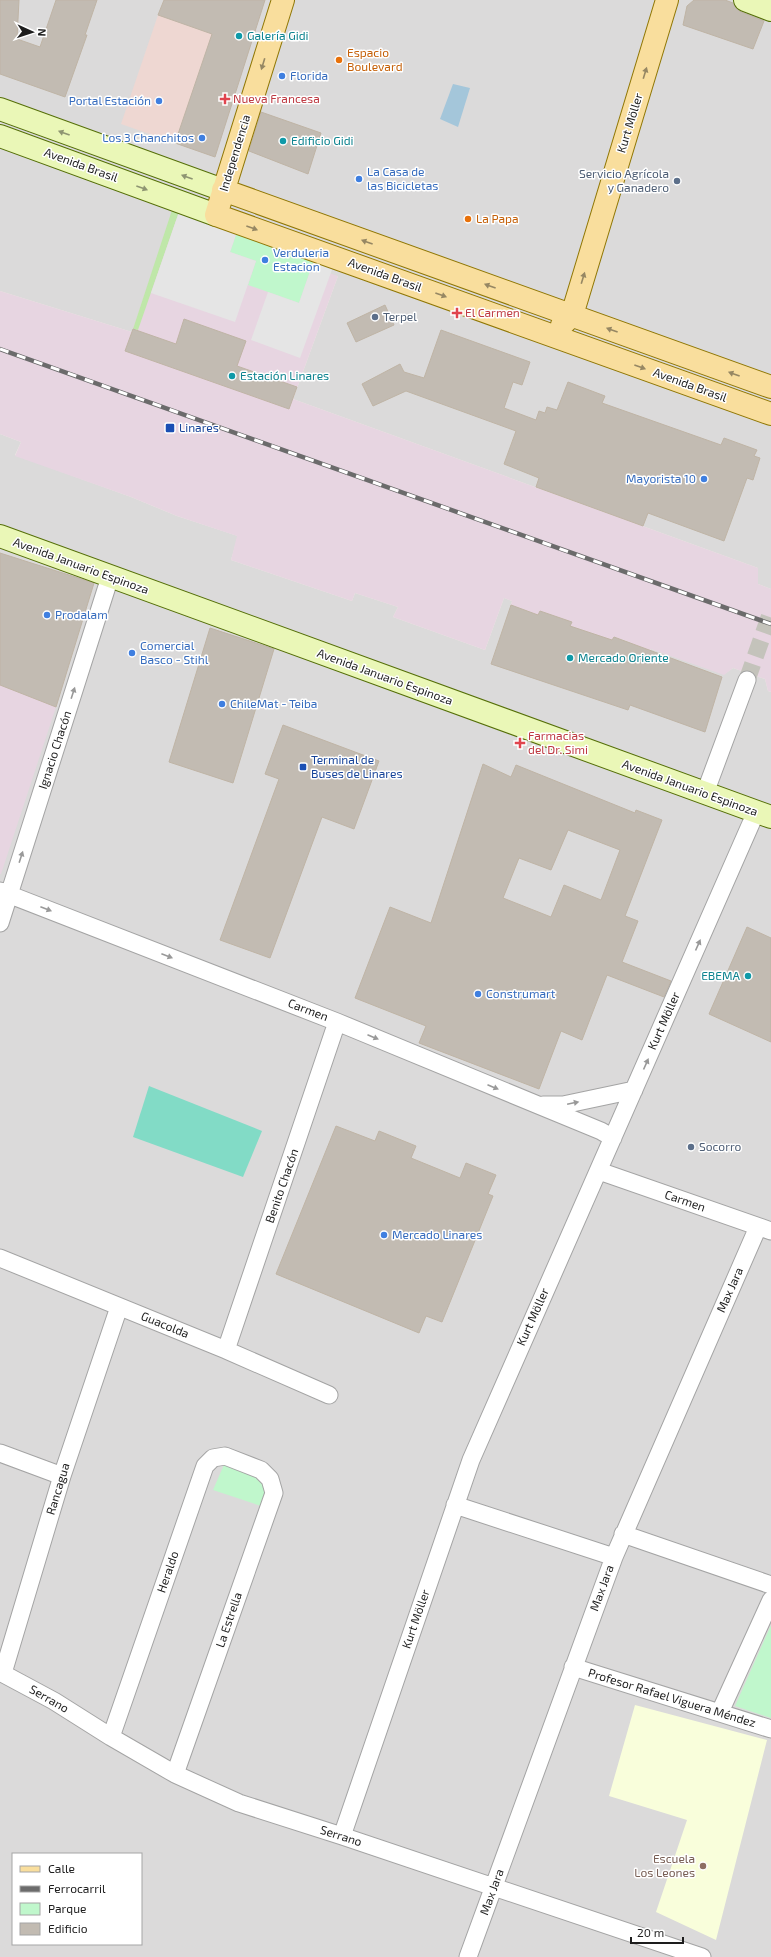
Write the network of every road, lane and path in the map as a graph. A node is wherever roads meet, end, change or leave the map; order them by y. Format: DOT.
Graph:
graph roads {
  1 [pos="283,0"];
  2 [pos="667,0"];
  3 [pos="745,0"];
  4 [pos="771,10"];
  5 [pos="0,110"];
  6 [pos="0,136"];
  7 [pos="223,190"];
  8 [pos="216,215"];
  9 [pos="572,315"];
  10 [pos="538,330"];
  11 [pos="771,387"];
  12 [pos="771,414"];
  13 [pos="0,536"];
  14 [pos="110,577"];
  15 [pos="746,680"];
  16 [pos="705,793"];
  17 [pos="763,814"];
  18 [pos="5,893"];
  19 [pos="0,923"];
  20 [pos="337,1022"];
  21 [pos="634,1090"];
  22 [pos="534,1105"];
  23 [pos="613,1138"];
  24 [pos="599,1171"];
  25 [pos="765,1229"];
  26 [pos="0,1258"];
  27 [pos="119,1307"];
  28 [pos="226,1350"];
  29 [pos="329,1395"];
  30 [pos="0,1453"];
  31 [pos="261,1470"];
  32 [pos="62,1476"];
  33 [pos="455,1505"];
  34 [pos="623,1534"];
  35 [pos="614,1557"];
  36 [pos="771,1585"];
  37 [pos="771,1600"];
  38 [pos="573,1667"];
  39 [pos="2,1673"];
  40 [pos="720,1712"];
  41 [pos="771,1729"];
  42 [pos="111,1737"];
  43 [pos="175,1774"];
  44 [pos="342,1836"];
  45 [pos="494,1886"];
  46 [pos="468,1957"];
  47 [pos="702,1957"];
  1 -- 7 [label="main road, Independencia, one-way"];
  9 -- 2 [label="main road, Kurt Möller, one-way"];
  3 -- 4 [label="main road"];
  7 -- 5 [label="main road, Avenida Brasil, one-way"];
  6 -- 8 [label="main road, Avenida Brasil, one-way"];
  7 -- 8 [label="main road, Independencia"];
  9 -- 7 [label="main road, Avenida Brasil, one-way"];
  8 -- 10 [label="main road, Avenida Brasil, one-way"];
  9 -- 10 [label="main road"];
  11 -- 9 [label="main road, Avenida Brasil, one-way"];
  10 -- 12 [label="main road, Avenida Brasil, one-way"];
  13 -- 14 [label="main road, Avenida Januario Espinoza"];
  14 -- 16 [label="main road, Avenida Januario Espinoza"];
  18 -- 14 [label="street, Ignacio Chacón, one-way"];
  15 -- 16 [label="street"];
  16 -- 17 [label="main road, Avenida Januario Espinoza"];
  21 -- 17 [label="street, Kurt Möller, one-way"];
  18 -- 19 [label="street, Ignacio Chacón"];
  18 -- 20 [label="street, Carmen, one-way"];
  20 -- 22 [label="street, Carmen, one-way"];
  20 -- 28 [label="street, Benito Chacón"];
  22 -- 21 [label="street, one-way"];
  21 -- 23 [label="street, Kurt Möller"];
  22 -- 23 [label="street, Carmen"];
  23 -- 24 [label="street, Kurt Möller"];
  24 -- 25 [label="street, Carmen"];
  24 -- 33 [label="street, Kurt Möller"];
  25 -- 34 [label="street, Max Jara"];
  26 -- 27 [label="street, Guacolda"];
  27 -- 28 [label="street, Guacolda"];
  27 -- 32 [label="street, Rancagua"];
  28 -- 29 [label="street, Guacolda"];
  30 -- 32 [label="street"];
  31 -- 42 [label="street, Heraldo"];
  31 -- 43 [label="street, La Estrella"];
  32 -- 39 [label="street, Rancagua"];
  33 -- 35 [label="street"];
  33 -- 44 [label="street, Kurt Möller"];
  34 -- 35 [label="street, Max Jara"];
  34 -- 36 [label="street"];
  35 -- 38 [label="street, Max Jara"];
  37 -- 40 [label="street"];
  38 -- 40 [label="street, Profesor Rafael Viguera Méndez"];
  38 -- 45 [label="street, Max Jara"];
  39 -- 42 [label="street, Serrano"];
  40 -- 41 [label="street, Profesor Rafael Viguera Méndez"];
  42 -- 43 [label="street, Serrano"];
  43 -- 44 [label="street, Serrano"];
  44 -- 45 [label="street, Serrano"];
  45 -- 46 [label="street, Max Jara"];
  45 -- 47 [label="street, Serrano"];
}
